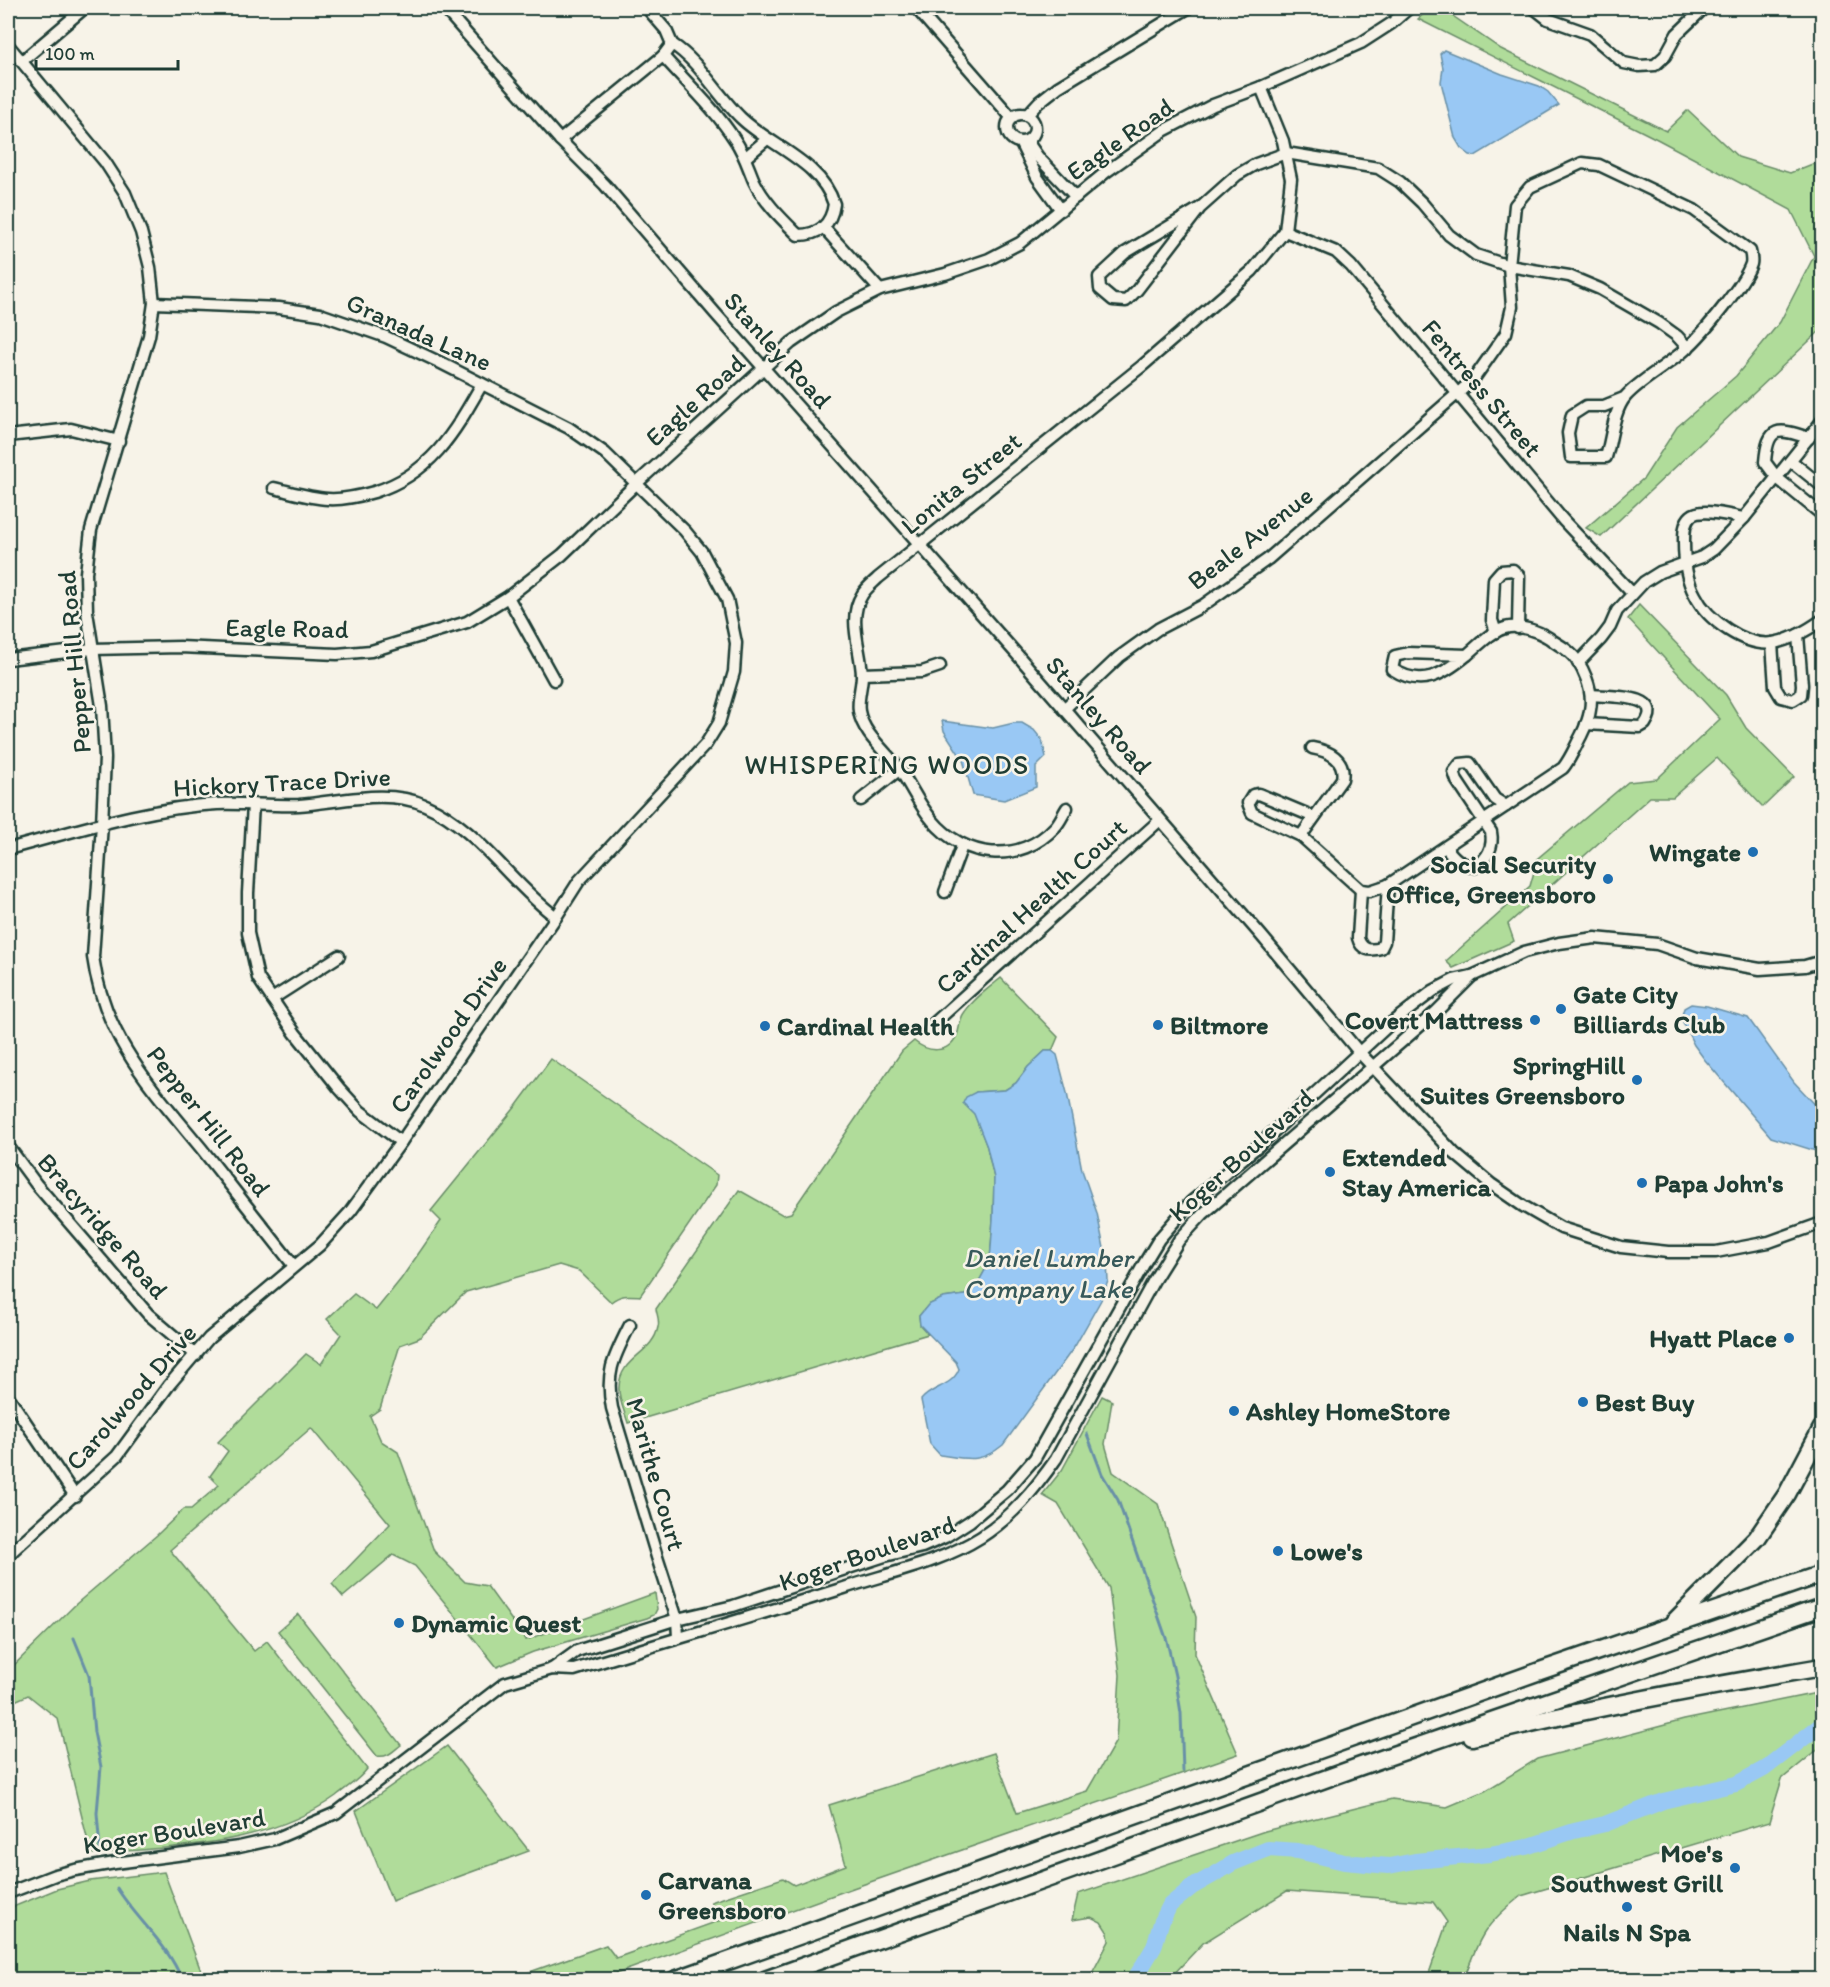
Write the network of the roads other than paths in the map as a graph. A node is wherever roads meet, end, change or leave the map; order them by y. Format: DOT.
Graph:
graph roads {
  1 [pos="444,8"];
  2 [pos="647,8"];
  3 [pos="916,8"];
  4 [pos="1188,8"];
  5 [pos="1408,8"];
  6 [pos="1534,8"];
  7 [pos="1704,8"];
  8 [pos="81,11"];
  9 [pos="672,44"];
  10 [pos="8,45"];
  11 [pos="663,56"];
  12 [pos="22,61"];
  13 [pos="1261,87"];
  14 [pos="1027,115"];
  15 [pos="1012,118"];
  16 [pos="767,139"];
  17 [pos="560,140"];
  18 [pos="1023,142"];
  19 [pos="1286,153"];
  20 [pos="745,158"];
  21 [pos="1076,197"];
  22 [pos="1200,208"];
  23 [pos="1061,210"];
  24 [pos="824,228"];
  25 [pos="1285,231"];
  26 [pos="1509,266"];
  27 [pos="880,290"];
  28 [pos="154,303"];
  29 [pos="1688,348"];
  30 [pos="764,369"];
  31 [pos="482,384"];
  32 [pos="1458,394"];
  33 [pos="1624,398"];
  34 [pos="1822,421"];
  35 [pos="8,436"];
  36 [pos="1809,438"];
  37 [pos="119,441"];
  38 [pos="1791,461"];
  39 [pos="1777,478"];
  40 [pos="637,483"];
  41 [pos="1822,486"];
  42 [pos="274,488"];
  43 [pos="1822,511"];
  44 [pos="1744,518"];
  45 [pos="921,545"];
  46 [pos="1684,562"];
  47 [pos="1632,593"];
  48 [pos="508,597"];
  49 [pos="1822,620"];
  50 [pos="1518,628"];
  51 [pos="1496,632"];
  52 [pos="1798,635"];
  53 [pos="1772,644"];
  54 [pos="93,649"];
  55 [pos="1467,655"];
  56 [pos="8,659"];
  57 [pos="1578,663"];
  58 [pos="940,666"];
  59 [pos="862,674"];
  60 [pos="554,680"];
  61 [pos="1591,695"];
  62 [pos="1064,709"];
  63 [pos="1586,724"];
  64 [pos="1312,748"];
  65 [pos="900,769"];
  66 [pos="861,800"];
  67 [pos="253,804"];
  68 [pos="1506,806"];
  69 [pos="1067,808"];
  70 [pos="1314,817"];
  71 [pos="1160,820"];
  72 [pos="1483,822"];
  73 [pos="102,824"];
  74 [pos="1301,836"];
  75 [pos="962,846"];
  76 [pos="1446,847"];
  77 [pos="8,849"];
  78 [pos="1388,885"];
  79 [pos="1361,890"];
  80 [pos="945,892"];
  81 [pos="556,917"];
  82 [pos="339,956"];
  83 [pos="1822,961"];
  84 [pos="1472,976"];
  85 [pos="272,999"];
  86 [pos="932,1025"];
  87 [pos="1359,1052"];
  88 [pos="1374,1067"];
  89 [pos="401,1142"];
  90 [pos="8,1146"];
  91 [pos="1822,1223"];
  92 [pos="294,1266"];
  93 [pos="630,1325"];
  94 [pos="196,1355"];
  95 [pos="8,1395"];
  96 [pos="1822,1428"];
  97 [pos="75,1496"];
  98 [pos="8,1555"];
  99 [pos="1822,1574"];
  100 [pos="1822,1607"];
  101 [pos="677,1619"];
  102 [pos="1670,1626"];
  103 [pos="678,1637"];
  104 [pos="1822,1667"];
  105 [pos="552,1669"];
  106 [pos="1361,1766"];
  107 [pos="8,1893"];
  108 [pos="675,1980"];
  109 [pos="765,1980"];
  1 -- 17 [label="street, Stanley Road"];
  2 -- 9 [label="street"];
  3 -- 15 [label="street"];
  4 -- 14 [label="street"];
  5 -- 13 [label="street, Eagle Road"];
  6 -- 7 [label="street"];
  8 -- 12 [label="street"];
  9 -- 11 [label="street"];
  9 -- 16 [label="street"];
  10 -- 12 [label="street, Pepper Hill Road"];
  11 -- 17 [label="street"];
  11 -- 20 [label="street"];
  12 -- 28 [label="street, Pepper Hill Road"];
  13 -- 19 [label="street"];
  13 -- 21 [label="street, Eagle Road"];
  14 -- 15 [label="street"];
  14 -- 18 [label="street"];
  15 -- 18 [label="street"];
  16 -- 20 [label="street"];
  16 -- 24 [label="street"];
  17 -- 30 [label="street, Stanley Road"];
  18 -- 21 [label="street"];
  18 -- 23 [label="street"];
  19 -- 22 [label="street"];
  19 -- 25 [label="street"];
  19 -- 26 [label="street"];
  20 -- 24 [label="street"];
  21 -- 23 [label="street, Eagle Road"];
  22 -- 22 [label="street"];
  23 -- 27 [label="street, Eagle Road"];
  24 -- 27 [label="street"];
  25 -- 32 [label="street, Fentress Street"];
  25 -- 45 [label="street, Lonita Street"];
  26 -- 29 [label="street"];
  26 -- 29 [label="street, Beale Avenue"];
  26 -- 32 [label="street, Beale Avenue"];
  27 -- 30 [label="street, Eagle Road"];
  28 -- 31 [label="street, Granada Lane"];
  28 -- 37 [label="street, Pepper Hill Road"];
  29 -- 33 [label="street, Beale Avenue"];
  30 -- 40 [label="street, Eagle Road"];
  30 -- 45 [label="street, Stanley Road"];
  31 -- 40 [label="street, Granada Lane"];
  31 -- 42 [label="street"];
  32 -- 47 [label="street, Fentress Street"];
  32 -- 62 [label="street, Beale Avenue"];
  33 -- 33 [label="street"];
  34 -- 36 [label="street"];
  35 -- 37 [label="street"];
  36 -- 38 [label="street"];
  36 -- 39 [label="street"];
  37 -- 54 [label="street, Pepper Hill Road"];
  38 -- 39 [label="street"];
  38 -- 41 [label="street"];
  39 -- 43 [label="street"];
  39 -- 44 [label="street"];
  40 -- 48 [label="street, Eagle Road"];
  40 -- 81 [label="street, Carolwood Drive"];
  44 -- 46 [label="street"];
  44 -- 46 [label="street"];
  45 -- 59 [label="street, Lonita Street"];
  45 -- 62 [label="street, Stanley Road"];
  46 -- 47 [label="street"];
  46 -- 53 [label="street"];
  47 -- 57 [label="street"];
  48 -- 54 [label="street, Eagle Road"];
  48 -- 60 [label="street"];
  49 -- 52 [label="street"];
  50 -- 51 [label="street"];
  50 -- 51 [label="street"];
  50 -- 57 [label="street"];
  51 -- 55 [label="street"];
  52 -- 53 [label="street"];
  52 -- 53 [label="street"];
  54 -- 56 [label="street, Eagle Road"];
  54 -- 73 [label="street, Pepper Hill Road"];
  55 -- 55 [label="street"];
  57 -- 61 [label="street"];
  58 -- 59 [label="street"];
  59 -- 65 [label="street, Lonita Street"];
  61 -- 63 [label="street"];
  61 -- 63 [label="street"];
  62 -- 71 [label="street, Stanley Road"];
  63 -- 68 [label="street"];
  64 -- 70 [label="street"];
  65 -- 66 [label="street"];
  65 -- 75 [label="street, Lonita Street"];
  67 -- 73 [label="street, Hickory Trace Drive"];
  67 -- 81 [label="street, Hickory Trace Drive"];
  67 -- 85 [label="street"];
  68 -- 72 [label="street"];
  68 -- 72 [label="street"];
  69 -- 75 [label="street, Lonita Street"];
  70 -- 74 [label="street"];
  70 -- 74 [label="street"];
  71 -- 86 [label="street, Cardinal Health Court"];
  71 -- 87 [label="street, Stanley Road"];
  72 -- 76 [label="street"];
  72 -- 76 [label="street"];
  73 -- 77 [label="street, Hickory Trace Drive"];
  73 -- 92 [label="street, Pepper Hill Road"];
  74 -- 79 [label="street"];
  75 -- 80 [label="street"];
  76 -- 78 [label="street"];
  78 -- 79 [label="street"];
  78 -- 79 [label="street"];
  81 -- 89 [label="street, Carolwood Drive"];
  82 -- 85 [label="street"];
  83 -- 84 [label="street, Koger Boulevard"];
  84 -- 87 [label="street, Koger Boulevard"];
  84 -- 88 [label="street, Koger Boulevard"];
  85 -- 89 [label="street"];
  87 -- 88 [label="street, Stanley Road"];
  87 -- 101 [label="street, Koger Boulevard"];
  88 -- 91 [label="street, Stanley Road"];
  88 -- 103 [label="street, Koger Boulevard"];
  89 -- 92 [label="street, Carolwood Drive"];
  90 -- 94 [label="street, Bracyridge Road"];
  92 -- 94 [label="street, Carolwood Drive"];
  93 -- 101 [label="street, Marithe Court"];
  94 -- 97 [label="street, Carolwood Drive"];
  95 -- 97 [label="street"];
  96 -- 102 [label="highway"];
  97 -- 98 [label="street, Carolwood Drive"];
  99 -- 102 [label="highway"];
  100 -- 106 [label="highway"];
  101 -- 103 [label="street, Marithe Court"];
  101 -- 105 [label="street, Koger Boulevard"];
  102 -- 108 [label="highway"];
  103 -- 105 [label="street, Koger Boulevard"];
  104 -- 106 [label="highway"];
  105 -- 107 [label="street, Koger Boulevard"];
  106 -- 109 [label="highway"];
}
